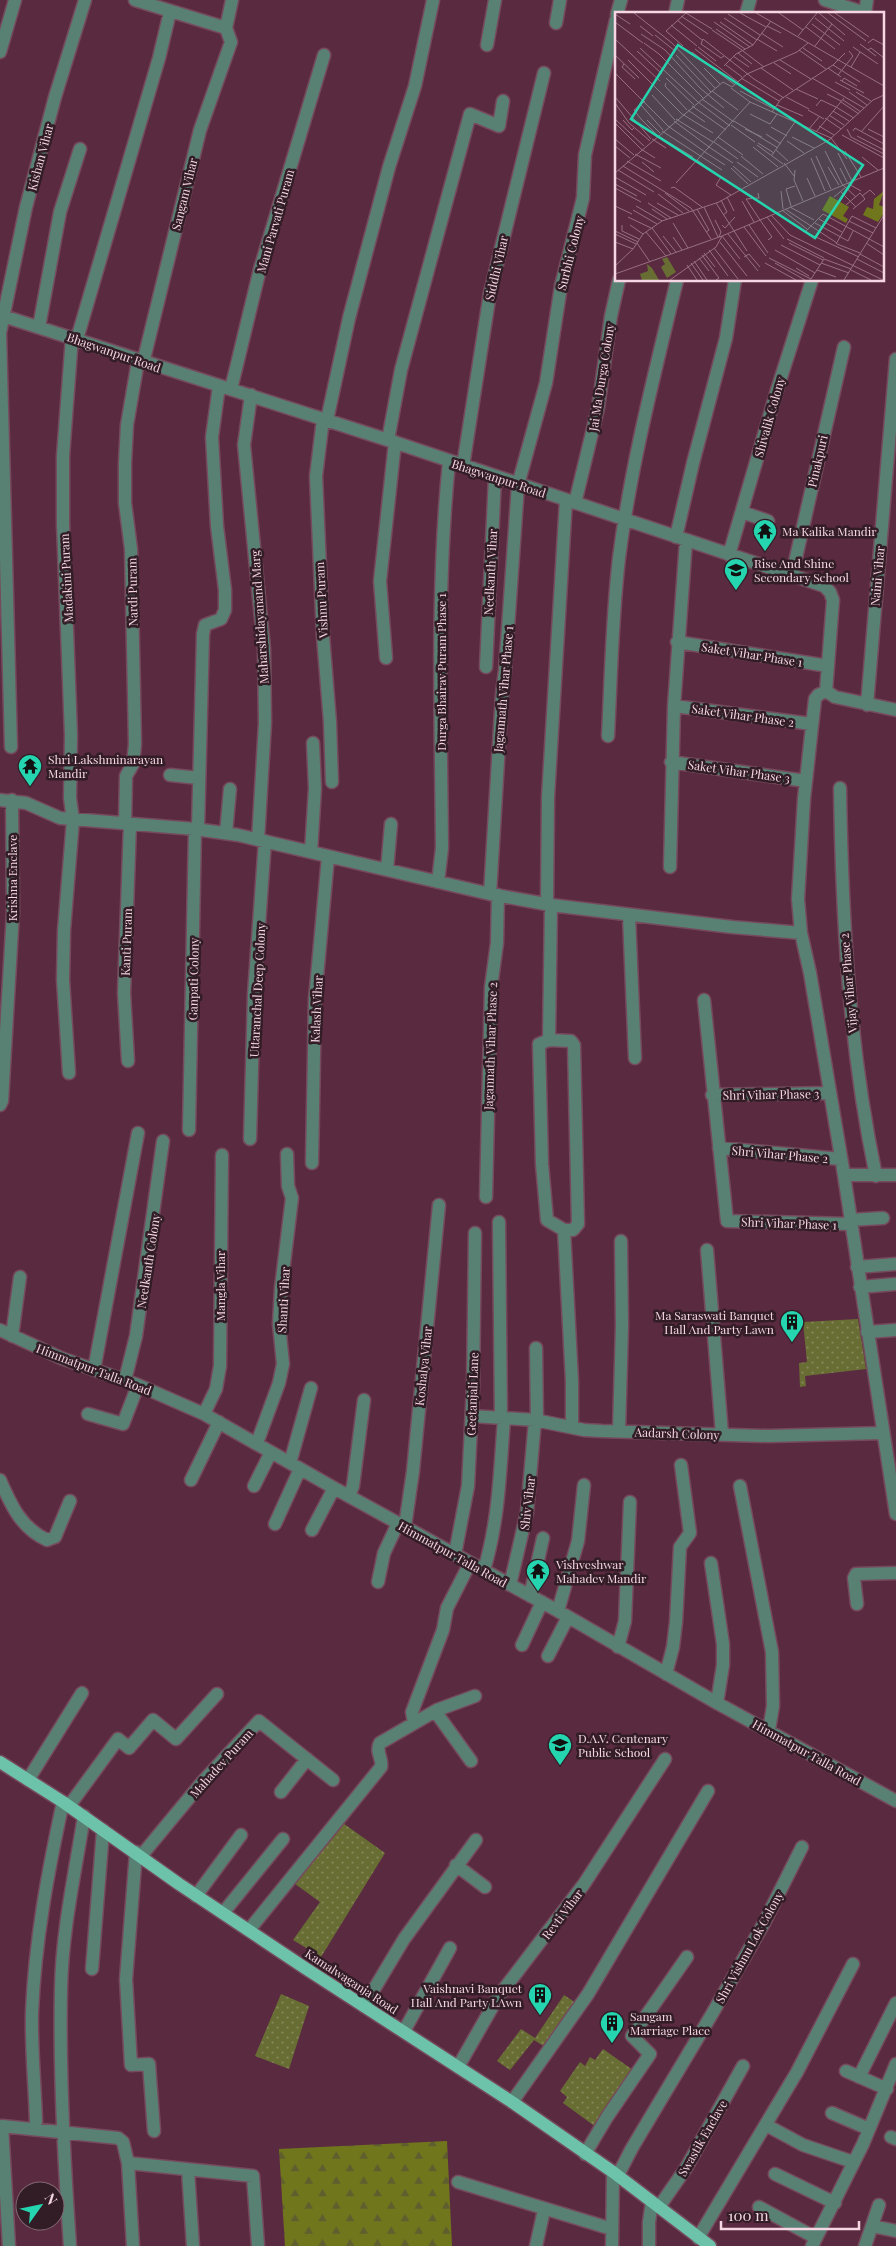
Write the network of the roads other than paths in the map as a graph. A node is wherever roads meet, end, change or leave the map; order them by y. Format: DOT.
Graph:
graph roads {
  1 [pos="15,0"];
  2 [pos="85,0"];
  3 [pos="135,0"];
  4 [pos="232,0"];
  5 [pos="433,0"];
  6 [pos="495,0"];
  7 [pos="560,0"];
  8 [pos="825,0"];
  9 [pos="170,12"];
  10 [pos="862,12"];
  11 [pos="556,23"];
  12 [pos="615,24"];
  13 [pos="226,28"];
  14 [pos="487,45"];
  15 [pos="0,52"];
  16 [pos="324,55"];
  17 [pos="544,73"];
  18 [pos="503,101"];
  19 [pos="80,149"];
  20 [pos="619,281"];
  21 [pos="678,281"];
  22 [pos="735,281"];
  23 [pos="812,281"];
  24 [pos="1,316"];
  25 [pos="39,328"];
  26 [pos="74,338"];
  27 [pos="844,347"];
  28 [pos="896,359"];
  29 [pos="140,362"];
  30 [pos="225,387"];
  31 [pos="251,395"];
  32 [pos="325,420"];
  33 [pos="392,441"];
  34 [pos="450,462"];
  35 [pos="463,466"];
  36 [pos="495,477"];
  37 [pos="518,484"];
  38 [pos="570,502"];
  39 [pos="742,512"];
  40 [pos="624,519"];
  41 [pos="768,521"];
  42 [pos="681,539"];
  43 [pos="729,555"];
  44 [pos="792,575"];
  45 [pos="677,642"];
  46 [pos="386,658"];
  47 [pos="828,666"];
  48 [pos="486,667"];
  49 [pos="826,692"];
  50 [pos="867,705"];
  51 [pos="674,706"];
  52 [pos="896,710"];
  53 [pos="812,724"];
  54 [pos="608,736"];
  55 [pos="313,743"];
  56 [pos="11,747"];
  57 [pos="671,762"];
  58 [pos="170,775"];
  59 [pos="199,778"];
  60 [pos="806,781"];
  61 [pos="332,782"];
  62 [pos="840,788"];
  63 [pos="230,789"];
  64 [pos="6,800"];
  65 [pos="73,820"];
  66 [pos="128,824"];
  67 [pos="391,824"];
  68 [pos="196,829"];
  69 [pos="226,833"];
  70 [pos="262,841"];
  71 [pos="311,852"];
  72 [pos="328,857"];
  73 [pos="670,867"];
  74 [pos="387,870"];
  75 [pos="438,882"];
  76 [pos="494,895"];
  77 [pos="549,904"];
  78 [pos="629,916"];
  79 [pos="801,933"];
  80 [pos="704,1000"];
  81 [pos="549,1040"];
  82 [pos="634,1058"];
  83 [pos="128,1061"];
  84 [pos="69,1072"];
  85 [pos="829,1093"];
  86 [pos="712,1095"];
  87 [pos="0,1105"];
  88 [pos="189,1130"];
  89 [pos="138,1133"];
  90 [pos="250,1139"];
  91 [pos="163,1142"];
  92 [pos="719,1148"];
  93 [pos="287,1154"];
  94 [pos="222,1155"];
  95 [pos="841,1159"];
  96 [pos="312,1163"];
  97 [pos="844,1175"];
  98 [pos="896,1175"];
  99 [pos="876,1176"];
  100 [pos="486,1197"];
  101 [pos="438,1205"];
  102 [pos="883,1218"];
  103 [pos="499,1222"];
  104 [pos="850,1222"];
  105 [pos="564,1230"];
  106 [pos="475,1233"];
  107 [pos="621,1240"];
  108 [pos="707,1250"];
  109 [pos="896,1264"];
  110 [pos="857,1267"];
  111 [pos="20,1277"];
  112 [pos="896,1284"];
  113 [pos="860,1287"];
  114 [pos="0,1330"];
  115 [pos="896,1330"];
  116 [pos="867,1332"];
  117 [pos="12,1336"];
  118 [pos="536,1348"];
  119 [pos="94,1370"];
  120 [pos="125,1380"];
  121 [pos="138,1385"];
  122 [pos="311,1388"];
  123 [pos="364,1400"];
  124 [pos="88,1414"];
  125 [pos="204,1414"];
  126 [pos="472,1416"];
  127 [pos="502,1419"];
  128 [pos="536,1420"];
  129 [pos="220,1422"];
  130 [pos="572,1427"];
  131 [pos="619,1431"];
  132 [pos="883,1433"];
  133 [pos="722,1434"];
  134 [pos="257,1443"];
  135 [pos="270,1452"];
  136 [pos="891,1454"];
  137 [pos="681,1464"];
  138 [pos="295,1466"];
  139 [pos="0,1480"];
  140 [pos="192,1480"];
  141 [pos="584,1485"];
  142 [pos="254,1486"];
  143 [pos="740,1486"];
  144 [pos="334,1488"];
  145 [pos="349,1496"];
  146 [pos="70,1501"];
  147 [pos="630,1502"];
  148 [pos="896,1513"];
  149 [pos="274,1524"];
  150 [pos="401,1525"];
  151 [pos="312,1530"];
  152 [pos="543,1538"];
  153 [pos="455,1554"];
  154 [pos="470,1563"];
  155 [pos="711,1563"];
  156 [pos="484,1570"];
  157 [pos="896,1573"];
  158 [pos="378,1582"];
  159 [pos="510,1585"];
  160 [pos="530,1596"];
  161 [pos="542,1602"];
  162 [pos="857,1604"];
  163 [pos="563,1614"];
  164 [pos="522,1645"];
  165 [pos="618,1647"];
  166 [pos="548,1656"];
  167 [pos="666,1674"];
  168 [pos="82,1692"];
  169 [pos="217,1694"];
  170 [pos="475,1696"];
  171 [pos="717,1703"];
  172 [pos="435,1711"];
  173 [pos="413,1718"];
  174 [pos="769,1730"];
  175 [pos="307,1759"];
  176 [pos="665,1759"];
  177 [pos="471,1760"];
  178 [pos="0,1762"];
  179 [pos="28,1780"];
  180 [pos="333,1780"];
  181 [pos="708,1790"];
  182 [pos="281,1792"];
  183 [pos="896,1801"];
  184 [pos="66,1804"];
  185 [pos="84,1816"];
  186 [pos="102,1830"];
  187 [pos="241,1835"];
  188 [pos="283,1839"];
  189 [pos="476,1840"];
  190 [pos="802,1847"];
  191 [pos="139,1854"];
  192 [pos="456,1866"];
  193 [pos="486,1887"];
  194 [pos="196,1896"];
  195 [pos="223,1913"];
  196 [pos="249,1930"];
  197 [pos="450,1948"];
  198 [pos="687,1958"];
  199 [pos="853,1964"];
  200 [pos="92,1969"];
  201 [pos="896,2003"];
  202 [pos="364,2006"];
  203 [pos="404,2031"];
  204 [pos="896,2064"];
  205 [pos="743,2066"];
  206 [pos="458,2067"];
  207 [pos="846,2071"];
  208 [pos="859,2077"];
  209 [pos="887,2089"];
  210 [pos="512,2102"];
  211 [pos="832,2112"];
  212 [pos="36,2122"];
  213 [pos="766,2125"];
  214 [pos="870,2129"];
  215 [pos="154,2131"];
  216 [pos="63,2132"];
  217 [pos="585,2154"];
  218 [pos="854,2162"];
  219 [pos="128,2163"];
  220 [pos="188,2171"];
  221 [pos="615,2174"];
  222 [pos="775,2174"];
  223 [pos="458,2182"];
  224 [pos="835,2203"];
  225 [pos="656,2204"];
  226 [pos="879,2205"];
  227 [pos="758,2207"];
  228 [pos="544,2210"];
  229 [pos="872,2226"];
  230 [pos="612,2229"];
  231 [pos="896,2231"];
  232 [pos="698,2238"];
  233 [pos="814,2242"];
  234 [pos="9,2246"];
  235 [pos="70,2246"];
  236 [pos="134,2246"];
  237 [pos="193,2246"];
  238 [pos="258,2246"];
  239 [pos="536,2246"];
  240 [pos="612,2246"];
  241 [pos="650,2246"];
  242 [pos="710,2246"];
  243 [pos="865,2246"];
  1 -- 15 [label="street"];
  2 -- 24 [label="street, Kishan Vihar"];
  3 -- 9 [label="street"];
  4 -- 13 [label="street, Sangam Vihar"];
  5 -- 32 [label="street, Vishnu Puram"];
  6 -- 14 [label="street"];
  7 -- 11 [label="street"];
  8 -- 10 [label="street"];
  9 -- 13 [label="street"];
  9 -- 26 [label="street, Madakini Puram"];
  12 -- 37 [label="street, Surbhi Colony"];
  13 -- 29 [label="street, Sangam Vihar"];
  16 -- 30 [label="street, Mani Parvati Puram"];
  17 -- 35 [label="street, Siddhi Vihar"];
  18 -- 33 [label="street"];
  19 -- 25 [label="street"];
  20 -- 38 [label="street, Jai Ma Durga Colony"];
  21 -- 40 [label="street"];
  22 -- 42 [label="street"];
  23 -- 39 [label="street, Shivalik Colony"];
  24 -- 25 [label="street, Bhagwanpur Road"];
  24 -- 56 [label="street, Kishan Vihar"];
  25 -- 26 [label="street, Bhagwanpur Road"];
  26 -- 29 [label="street, Bhagwanpur Road"];
  26 -- 65 [label="street, Madakini Puram"];
  27 -- 44 [label="street, Pinakpuri"];
  28 -- 50 [label="street, Naini Vihar"];
  29 -- 30 [label="street, Bhagwanpur Road"];
  29 -- 66 [label="street, Nardi Puram"];
  30 -- 31 [label="street, Bhagwanpur Road"];
  30 -- 59 [label="street, Mani Parvati Puram"];
  31 -- 32 [label="street, Bhagwanpur Road"];
  31 -- 70 [label="street, Maharshidayanand Marg"];
  32 -- 33 [label="street, Bhagwanpur Road"];
  32 -- 61 [label="street, Vishnu Puram"];
  33 -- 34 [label="street, Bhagwanpur Road"];
  33 -- 46 [label="street"];
  34 -- 35 [label="street, Bhagwanpur Road"];
  34 -- 75 [label="street, Durga Bhairav Puram Phase 1"];
  35 -- 36 [label="street, Bhagwanpur Road"];
  36 -- 37 [label="street, Bhagwanpur Road"];
  36 -- 48 [label="street, Neelkanth Vihar"];
  37 -- 38 [label="street, Bhagwanpur Road"];
  37 -- 76 [label="street, Jagannath Vihar Phase 1"];
  38 -- 40 [label="street, Bhagwanpur Road"];
  38 -- 77 [label="street, Jai Ma Durga Colony"];
  39 -- 41 [label="street"];
  39 -- 43 [label="street, Shivalik Colony"];
  40 -- 42 [label="street, Bhagwanpur Road"];
  40 -- 54 [label="street"];
  42 -- 43 [label="street, Bhagwanpur Road"];
  42 -- 45 [label="street"];
  43 -- 44 [label="street, Bhagwanpur Road"];
  44 -- 47 [label="street, Bhagwanpur Road"];
  45 -- 47 [label="street, Saket Vihar Phase 1"];
  45 -- 51 [label="street"];
  47 -- 49 [label="street, Bhagwanpur Road"];
  49 -- 50 [label="street"];
  49 -- 53 [label="street"];
  50 -- 52 [label="street"];
  51 -- 53 [label="street, Saket Vihar Phase 2"];
  51 -- 57 [label="street"];
  53 -- 60 [label="street"];
  55 -- 71 [label="street"];
  57 -- 60 [label="street, Saket Vihar Phase 3"];
  57 -- 73 [label="street"];
  58 -- 59 [label="street"];
  59 -- 68 [label="street, Ganpati Colony"];
  60 -- 79 [label="street"];
  62 -- 99 [label="street, Vijay Vihar Phase 2"];
  63 -- 69 [label="street"];
  64 -- 65 [label="street"];
  64 -- 87 [label="street, Krishna Enclave"];
  65 -- 66 [label="street"];
  65 -- 84 [label="street, Madakini Puram"];
  66 -- 68 [label="street"];
  66 -- 83 [label="street, Kanti Puram"];
  67 -- 74 [label="street"];
  68 -- 69 [label="street"];
  68 -- 88 [label="street, Ganpati Colony"];
  69 -- 70 [label="street"];
  70 -- 71 [label="street"];
  70 -- 90 [label="street, Uttaranchal Deep Colony"];
  71 -- 72 [label="street"];
  72 -- 74 [label="street"];
  72 -- 96 [label="street, Kalash Vihar"];
  74 -- 75 [label="street"];
  75 -- 76 [label="street"];
  76 -- 77 [label="street"];
  76 -- 100 [label="street, Jagannath Vihar Phase 2"];
  77 -- 78 [label="street"];
  77 -- 81 [label="street, Jai Ma Durga Colony"];
  78 -- 79 [label="street"];
  78 -- 82 [label="street"];
  79 -- 85 [label="street"];
  80 -- 86 [label="street"];
  81 -- 105 [label="street"];
  81 -- 105 [label="street"];
  85 -- 86 [label="street, Shri Vihar Phase 3"];
  85 -- 95 [label="street"];
  86 -- 92 [label="street"];
  89 -- 119 [label="street"];
  91 -- 120 [label="street, Neelkanth Colony"];
  92 -- 95 [label="street, Shri Vihar Phase 2"];
  92 -- 104 [label="street, Shri Vihar Phase 1"];
  93 -- 134 [label="street, Shanti Vihar"];
  94 -- 125 [label="street, Mangla Vihar"];
  95 -- 97 [label="street"];
  97 -- 99 [label="street"];
  97 -- 104 [label="street"];
  98 -- 99 [label="street"];
  101 -- 150 [label="street, Koshalya Vihar"];
  102 -- 104 [label="street, Shri Vihar Phase 1"];
  103 -- 127 [label="street"];
  104 -- 110 [label="street"];
  105 -- 130 [label="street"];
  106 -- 126 [label="street, Geetanjali Lane"];
  107 -- 131 [label="street"];
  108 -- 133 [label="street"];
  109 -- 110 [label="street"];
  110 -- 113 [label="street"];
  111 -- 117 [label="street"];
  112 -- 113 [label="street"];
  113 -- 116 [label="street"];
  114 -- 117 [label="street, Himmatpur Talla Road"];
  115 -- 116 [label="street"];
  116 -- 132 [label="street"];
  117 -- 119 [label="street, Himmatpur Talla Road"];
  118 -- 128 [label="street, Shiv Vihar"];
  119 -- 120 [label="street, Himmatpur Talla Road"];
  120 -- 121 [label="street, Himmatpur Talla Road"];
  121 -- 124 [label="street"];
  121 -- 125 [label="street, Himmatpur Talla Road"];
  122 -- 138 [label="street"];
  123 -- 145 [label="street"];
  125 -- 129 [label="street, Himmatpur Talla Road"];
  126 -- 127 [label="street, Aadarsh Colony"];
  126 -- 153 [label="street, Geetanjali Lane"];
  127 -- 128 [label="street, Aadarsh Colony"];
  127 -- 156 [label="street"];
  128 -- 130 [label="street, Aadarsh Colony"];
  128 -- 159 [label="street, Shiv Vihar"];
  129 -- 134 [label="street, Himmatpur Talla Road"];
  129 -- 140 [label="street"];
  130 -- 131 [label="street, Aadarsh Colony"];
  131 -- 133 [label="street, Aadarsh Colony"];
  132 -- 133 [label="street, Aadarsh Colony"];
  132 -- 136 [label="street"];
  134 -- 135 [label="street, Himmatpur Talla Road"];
  135 -- 138 [label="street, Himmatpur Talla Road"];
  135 -- 142 [label="street"];
  136 -- 148 [label="street"];
  137 -- 167 [label="street"];
  138 -- 144 [label="street, Himmatpur Talla Road"];
  138 -- 149 [label="street"];
  139 -- 146 [label="street"];
  141 -- 163 [label="street"];
  143 -- 174 [label="street"];
  144 -- 145 [label="street, Himmatpur Talla Road"];
  144 -- 151 [label="street"];
  145 -- 150 [label="street, Himmatpur Talla Road"];
  147 -- 165 [label="street"];
  150 -- 153 [label="street, Himmatpur Talla Road"];
  150 -- 158 [label="street, Koshalya Vihar"];
  152 -- 160 [label="street"];
  153 -- 154 [label="street, Himmatpur Talla Road"];
  154 -- 156 [label="street, Himmatpur Talla Road"];
  154 -- 173 [label="street"];
  155 -- 171 [label="street"];
  156 -- 159 [label="street, Himmatpur Talla Road"];
  157 -- 162 [label="street"];
  159 -- 160 [label="street, Himmatpur Talla Road"];
  160 -- 161 [label="street, Himmatpur Talla Road"];
  161 -- 163 [label="street, Himmatpur Talla Road"];
  161 -- 164 [label="street"];
  163 -- 165 [label="street, Himmatpur Talla Road"];
  163 -- 166 [label="street"];
  165 -- 167 [label="street, Himmatpur Talla Road"];
  167 -- 171 [label="street, Himmatpur Talla Road"];
  168 -- 179 [label="street"];
  169 -- 184 [label="street"];
  170 -- 172 [label="street"];
  171 -- 174 [label="street, Himmatpur Talla Road"];
  172 -- 173 [label="street"];
  172 -- 177 [label="street"];
  173 -- 196 [label="street"];
  174 -- 183 [label="street, Himmatpur Talla Road"];
  175 -- 180 [label="street, Mahadev Puram"];
  175 -- 182 [label="street"];
  175 -- 191 [label="street, Mahadev Puram"];
  176 -- 206 [label="street, Revti Vihar"];
  178 -- 179 [label="main road, Kamalwaganja Road"];
  179 -- 184 [label="main road, Kamalwaganja Road"];
  181 -- 210 [label="street"];
  184 -- 185 [label="main road, Kamalwaganja Road"];
  184 -- 212 [label="street"];
  185 -- 186 [label="main road, Kamalwaganja Road"];
  185 -- 216 [label="street"];
  186 -- 191 [label="main road, Kamalwaganja Road"];
  186 -- 200 [label="street"];
  187 -- 194 [label="street"];
  188 -- 195 [label="street"];
  189 -- 192 [label="street"];
  190 -- 221 [label="street, Shri Vishnu Lok Colony"];
  191 -- 194 [label="main road, Kamalwaganja Road"];
  191 -- 215 [label="street"];
  192 -- 193 [label="street"];
  192 -- 202 [label="street"];
  194 -- 195 [label="main road, Kamalwaganja Road"];
  195 -- 196 [label="main road, Kamalwaganja Road"];
  196 -- 202 [label="main road, Kamalwaganja Road"];
  197 -- 203 [label="street"];
  198 -- 217 [label="street"];
  199 -- 213 [label="street"];
  201 -- 208 [label="street"];
  202 -- 203 [label="main road, Kamalwaganja Road"];
  203 -- 206 [label="main road, Kamalwaganja Road"];
  204 -- 209 [label="street"];
  205 -- 225 [label="street, Swastik Enclave"];
  206 -- 210 [label="main road, Kamalwaganja Road"];
  207 -- 208 [label="street"];
  208 -- 209 [label="street"];
  209 -- 214 [label="street"];
  210 -- 217 [label="main road, Kamalwaganja Road"];
  211 -- 214 [label="street"];
  213 -- 218 [label="street"];
  213 -- 232 [label="street"];
  214 -- 218 [label="street"];
  216 -- 219 [label="street"];
  216 -- 234 [label="street"];
  216 -- 235 [label="street"];
  217 -- 221 [label="main road, Kamalwaganja Road"];
  218 -- 224 [label="street"];
  219 -- 220 [label="street"];
  219 -- 236 [label="street"];
  220 -- 237 [label="street"];
  220 -- 238 [label="street"];
  221 -- 225 [label="main road, Kamalwaganja Road"];
  221 -- 230 [label="street"];
  222 -- 224 [label="street"];
  223 -- 228 [label="street"];
  224 -- 233 [label="street"];
  225 -- 232 [label="main road, Kamalwaganja Road"];
  225 -- 241 [label="street"];
  226 -- 229 [label="street"];
  227 -- 233 [label="street"];
  228 -- 230 [label="street"];
  228 -- 239 [label="street"];
  229 -- 231 [label="street"];
  229 -- 243 [label="street"];
  230 -- 240 [label="street"];
  232 -- 242 [label="main road, Kamalwaganja Road"];
}
